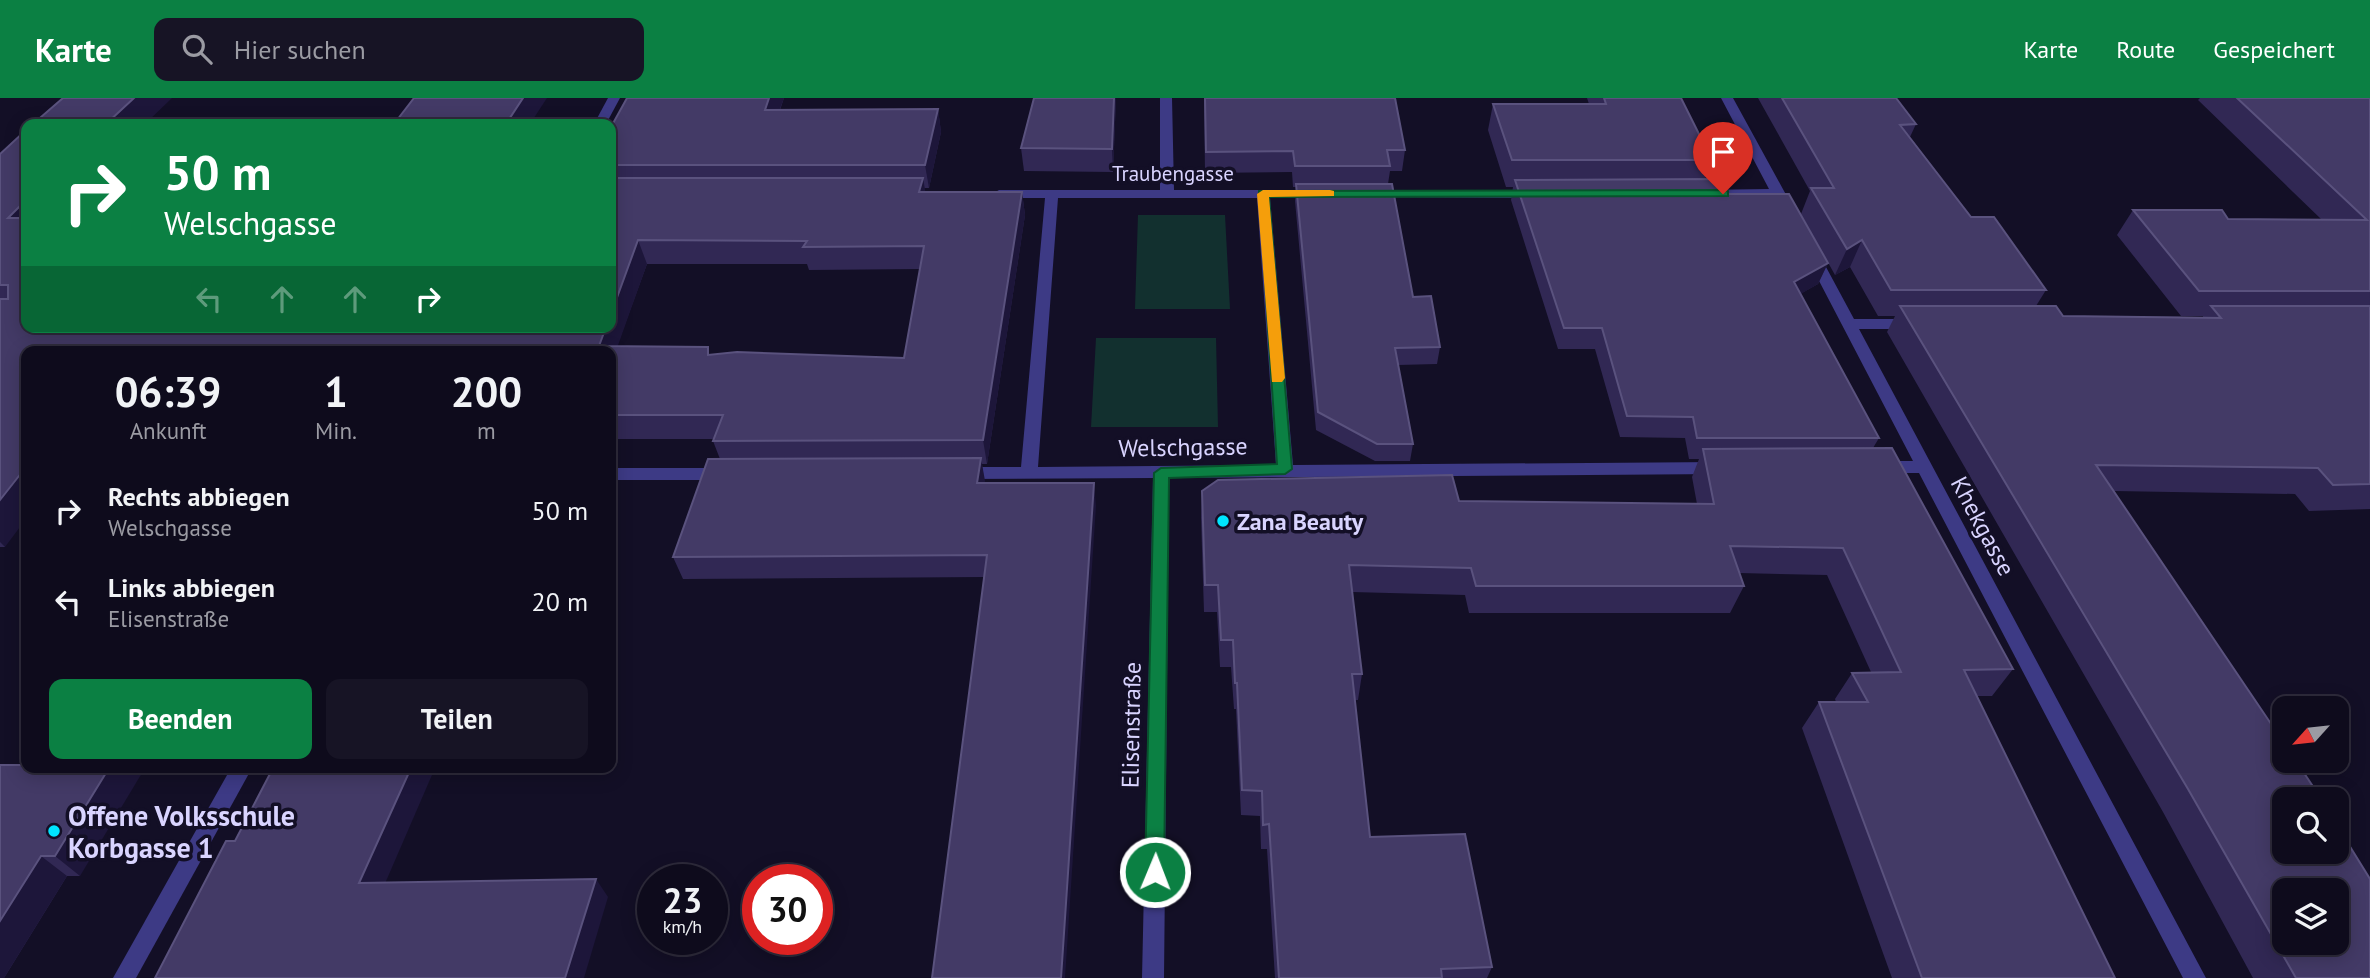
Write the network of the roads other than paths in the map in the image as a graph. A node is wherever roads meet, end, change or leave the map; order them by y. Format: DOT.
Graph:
graph roads {
  1 [pos="614,98"];
  2 [pos="1166,98"];
  3 [pos="1727,98"];
  4 [pos="603,119"];
  5 [pos="1778,193"];
  6 [pos="983,194"];
  7 [pos="1052,194"];
  8 [pos="1167,194"];
  9 [pos="1263,194"];
  10 [pos="1333,194"];
  11 [pos="1360,194"];
  12 [pos="1555,194"];
  13 [pos="1680,194"];
  14 [pos="1791,217"];
  15 [pos="1804,241"];
  16 [pos="1851,324"];
  17 [pos="1933,324"];
  18 [pos="1855,467"];
  19 [pos="1925,467"];
  20 [pos="1744,468"];
  21 [pos="1285,469"];
  22 [pos="946,473"];
  23 [pos="1029,473"];
  24 [pos="1161,473"];
  25 [pos="616,474"];
  26 [pos="750,474"];
  27 [pos="239,773"];
  28 [pos="124,978"];
  29 [pos="1153,978"];
  30 [pos="2195,978"];
  1 -- 4 [label="street"];
  2 -- 8 [label="street"];
  3 -- 5 [label="street"];
  5 -- 13 [label="street"];
  5 -- 14 [label="street"];
  6 -- 7 [label="street, Traubengasse"];
  7 -- 8 [label="street, Traubengasse"];
  7 -- 23 [label="street"];
  8 -- 9 [label="street, Traubengasse"];
  9 -- 10 [label="street, Traubengasse"];
  9 -- 21 [label="street"];
  11 -- 12 [label="street"];
  15 -- 16 [label="street, Khekgasse"];
  16 -- 17 [label="street"];
  16 -- 19 [label="street, Khekgasse"];
  18 -- 19 [label="street"];
  19 -- 30 [label="street, Khekgasse"];
  20 -- 21 [label="street, Welschgasse"];
  21 -- 24 [label="street, Welschgasse"];
  22 -- 23 [label="street, Welschgasse"];
  23 -- 24 [label="street, Welschgasse"];
  24 -- 29 [label="street, Elisenstraße"];
  25 -- 26 [label="street"];
  27 -- 28 [label="street"];
}
